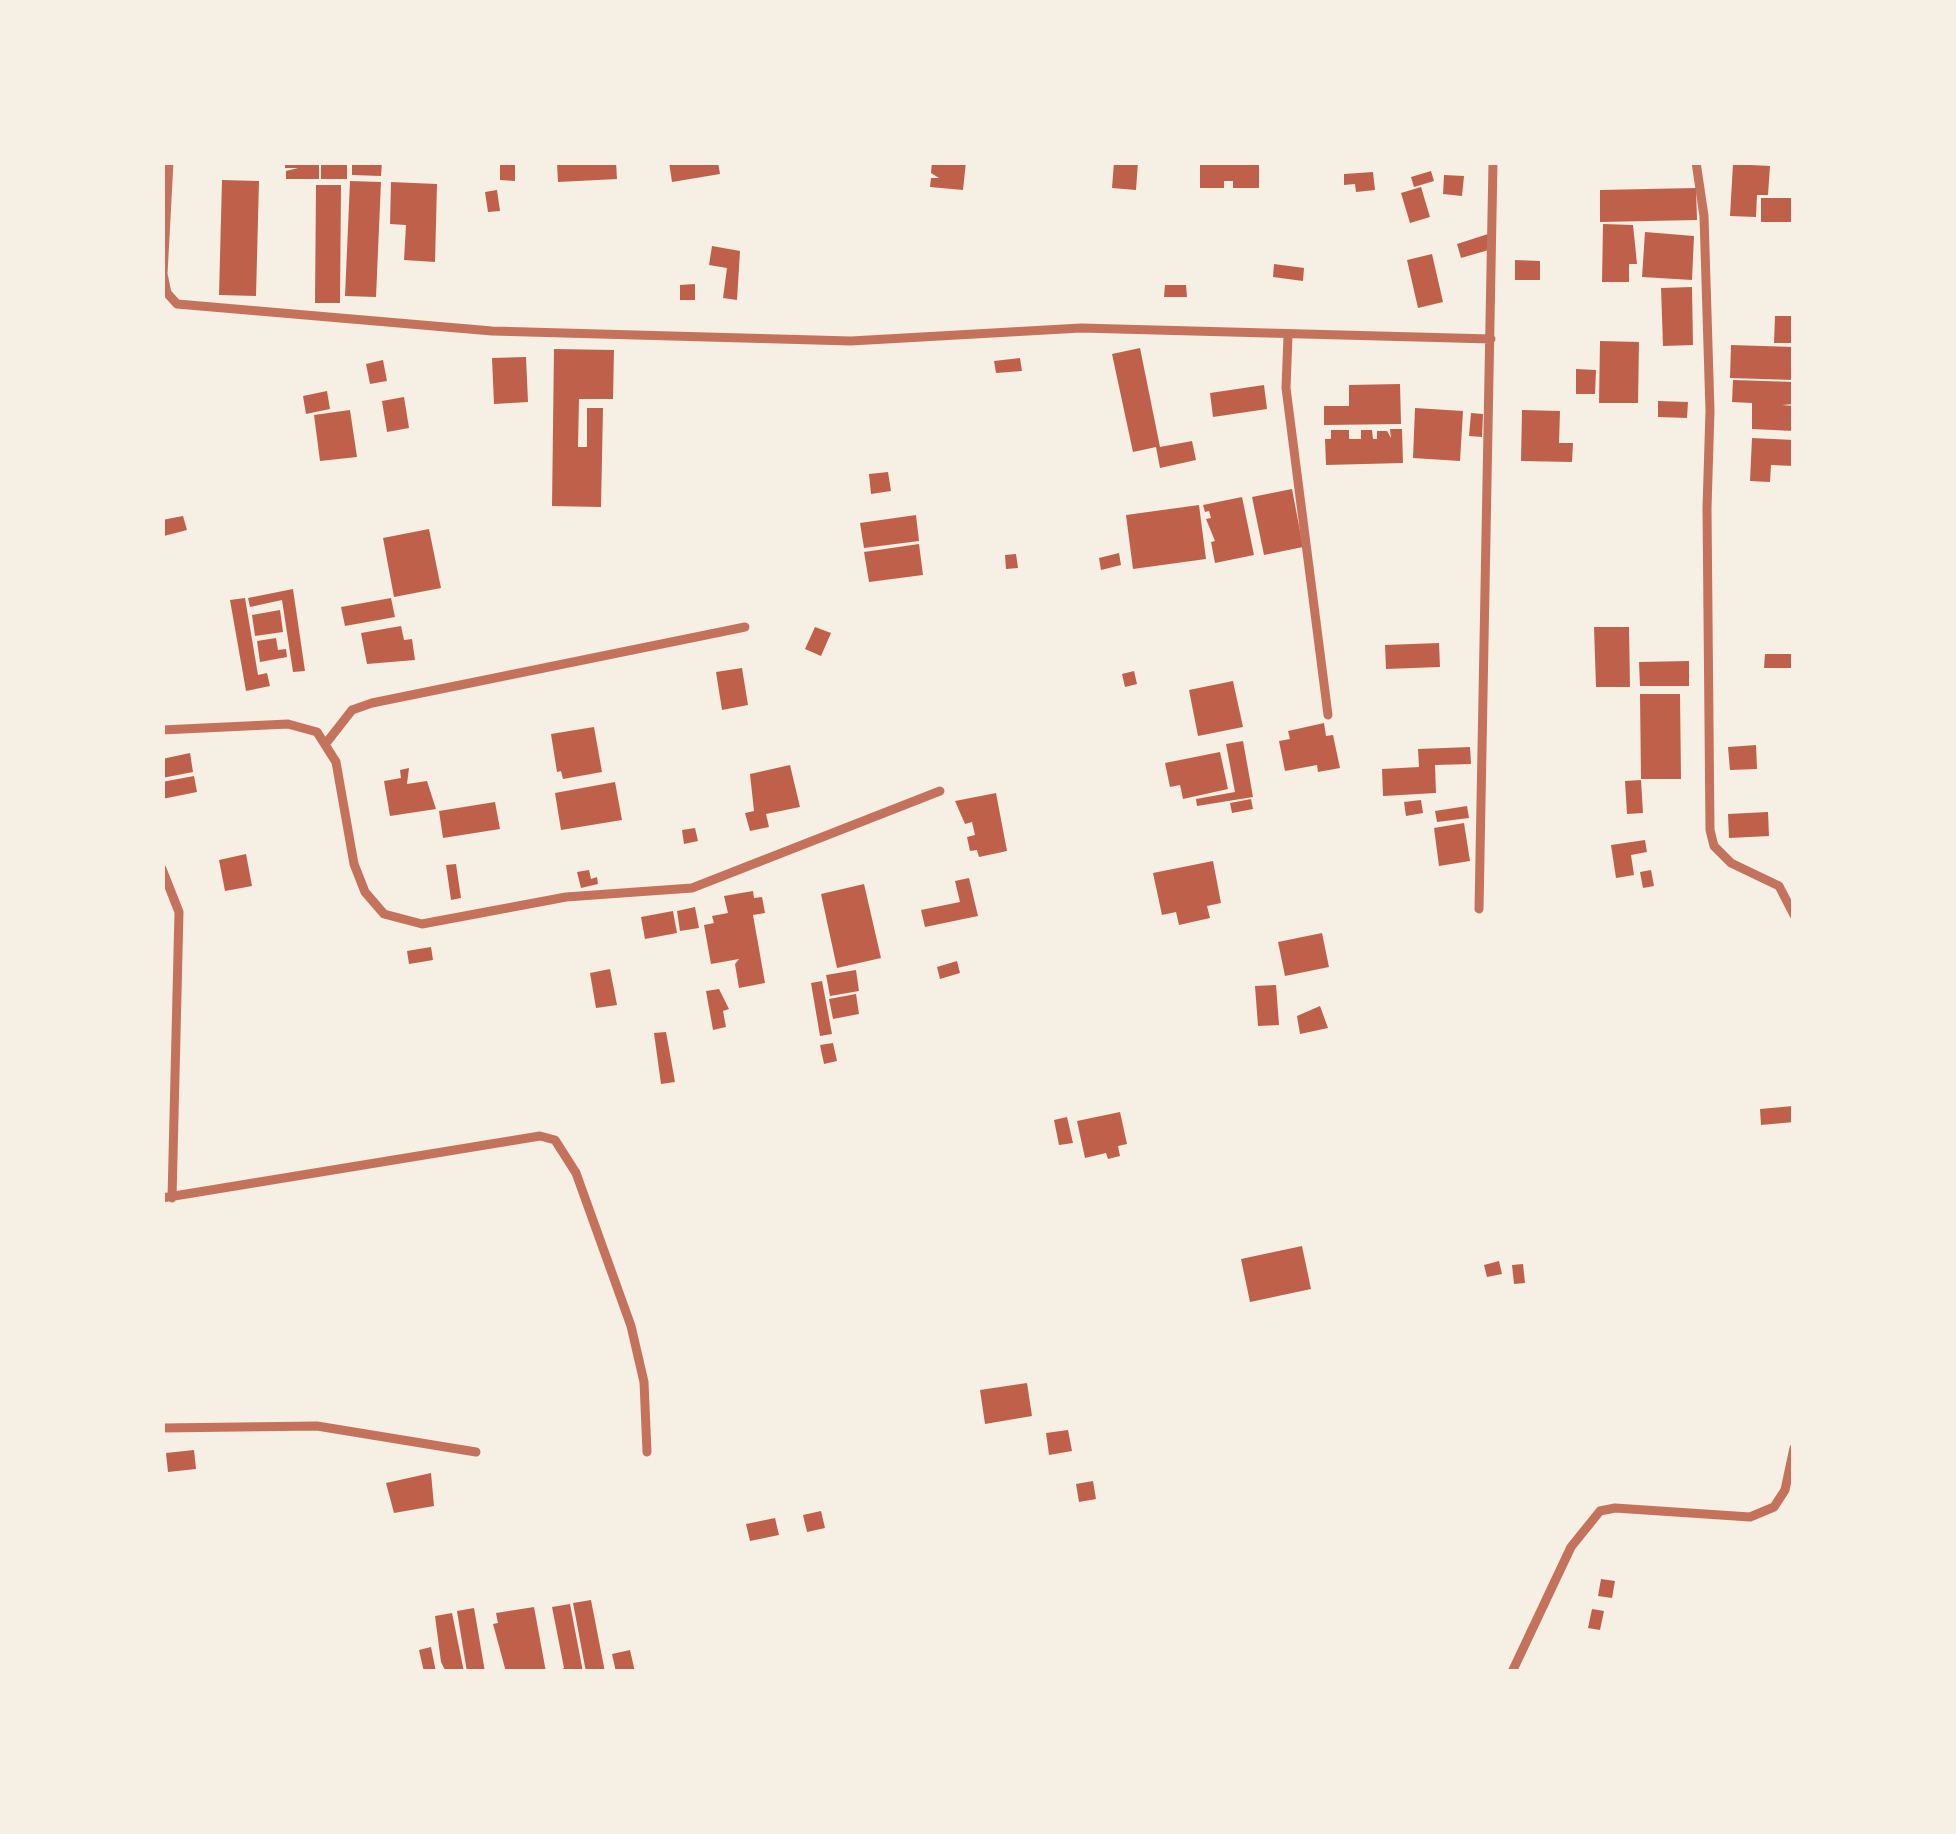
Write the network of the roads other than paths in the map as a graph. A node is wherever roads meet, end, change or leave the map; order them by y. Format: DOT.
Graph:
graph roads {
  1 [pos="169,162"];
  2 [pos="1493,162"];
  3 [pos="1696,162"];
  4 [pos="1288,336"];
  5 [pos="1491,339"];
  6 [pos="745,627"];
  7 [pos="1328,714"];
  8 [pos="162,730"];
  9 [pos="327,742"];
  10 [pos="940,791"];
  11 [pos="162,869"];
  12 [pos="1480,909"];
  13 [pos="1794,916"];
  14 [pos="167,1198"];
  15 [pos="162,1428"];
  16 [pos="1794,1448"];
  17 [pos="476,1452"];
  18 [pos="647,1452"];
  19 [pos="1512,1672"];
  1 -- 4 [label="street"];
  2 -- 5 [label="street"];
  3 -- 13 [label="street"];
  4 -- 5 [label="street"];
  4 -- 7 [label="street"];
  5 -- 12 [label="street"];
  6 -- 9 [label="street"];
  8 -- 9 [label="street"];
  9 -- 10 [label="street"];
  11 -- 14 [label="street"];
  14 -- 18 [label="street"];
  15 -- 17 [label="street"];
  16 -- 19 [label="street"];
}
